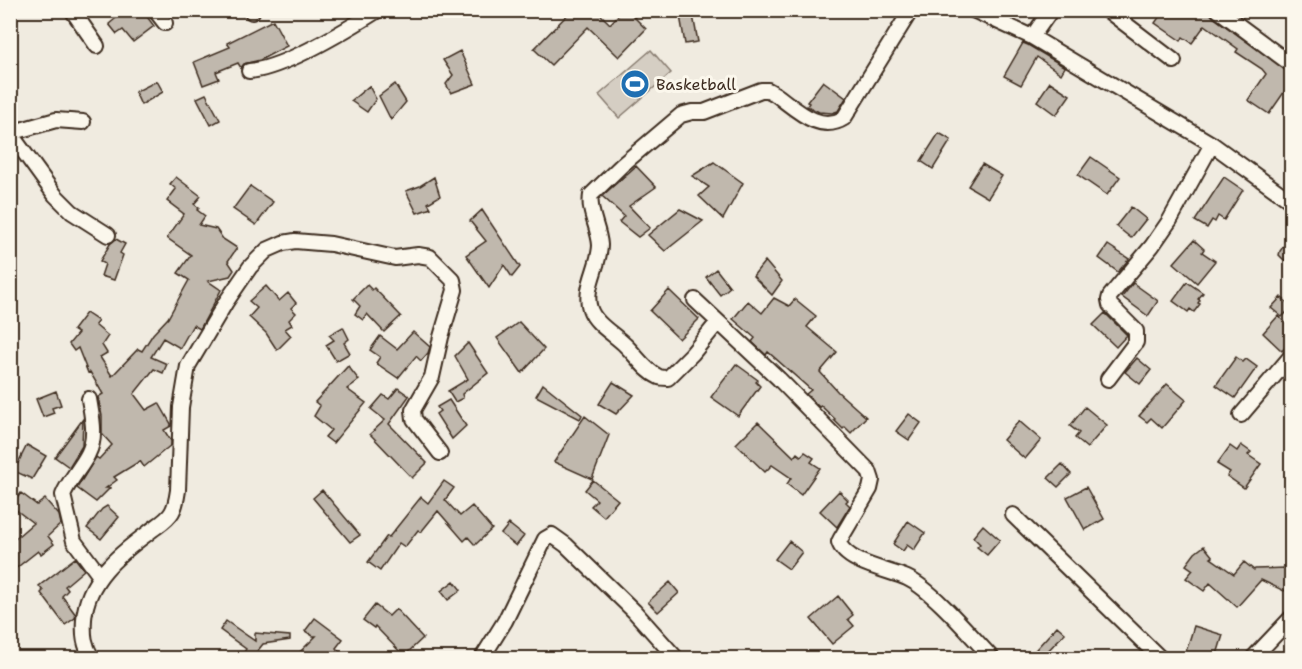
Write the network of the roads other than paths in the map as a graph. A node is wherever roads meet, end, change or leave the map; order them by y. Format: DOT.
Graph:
graph roads {
  1 [pos="72,10"];
  2 [pos="154,10"];
  3 [pos="378,10"];
  4 [pos="911,10"];
  5 [pos="973,10"];
  6 [pos="1051,10"];
  7 [pos="1107,10"];
  8 [pos="1218,10"];
  9 [pos="165,23"];
  10 [pos="1032,37"];
  11 [pos="97,46"];
  12 [pos="1174,62"];
  13 [pos="1292,65"];
  14 [pos="249,70"];
  15 [pos="83,122"];
  16 [pos="10,133"];
  17 [pos="1212,144"];
  18 [pos="1292,202"];
  19 [pos="108,235"];
  20 [pos="695,300"];
  21 [pos="718,322"];
  22 [pos="1292,355"];
  23 [pos="1108,379"];
  24 [pos="90,399"];
  25 [pos="1241,415"];
  26 [pos="440,453"];
  27 [pos="1012,515"];
  28 [pos="100,576"];
  29 [pos="1292,617"];
  30 [pos="93,658"];
  31 [pos="482,658"];
  32 [pos="676,658"];
  33 [pos="992,658"];
  34 [pos="1160,658"];
  35 [pos="1253,658"];
  1 -- 11 [label="street"];
  2 -- 9 [label="street"];
  3 -- 14 [label="street"];
  4 -- 21 [label="street"];
  5 -- 10 [label="street"];
  6 -- 10 [label="street"];
  7 -- 12 [label="street"];
  8 -- 13 [label="street"];
  10 -- 17 [label="street"];
  15 -- 16 [label="street"];
  16 -- 19 [label="street"];
  17 -- 18 [label="street"];
  17 -- 23 [label="street"];
  20 -- 21 [label="street"];
  21 -- 33 [label="street"];
  22 -- 25 [label="street"];
  24 -- 28 [label="street"];
  26 -- 28 [label="street"];
  27 -- 34 [label="street"];
  28 -- 30 [label="street"];
  29 -- 35 [label="street"];
  31 -- 32 [label="street"];
}
